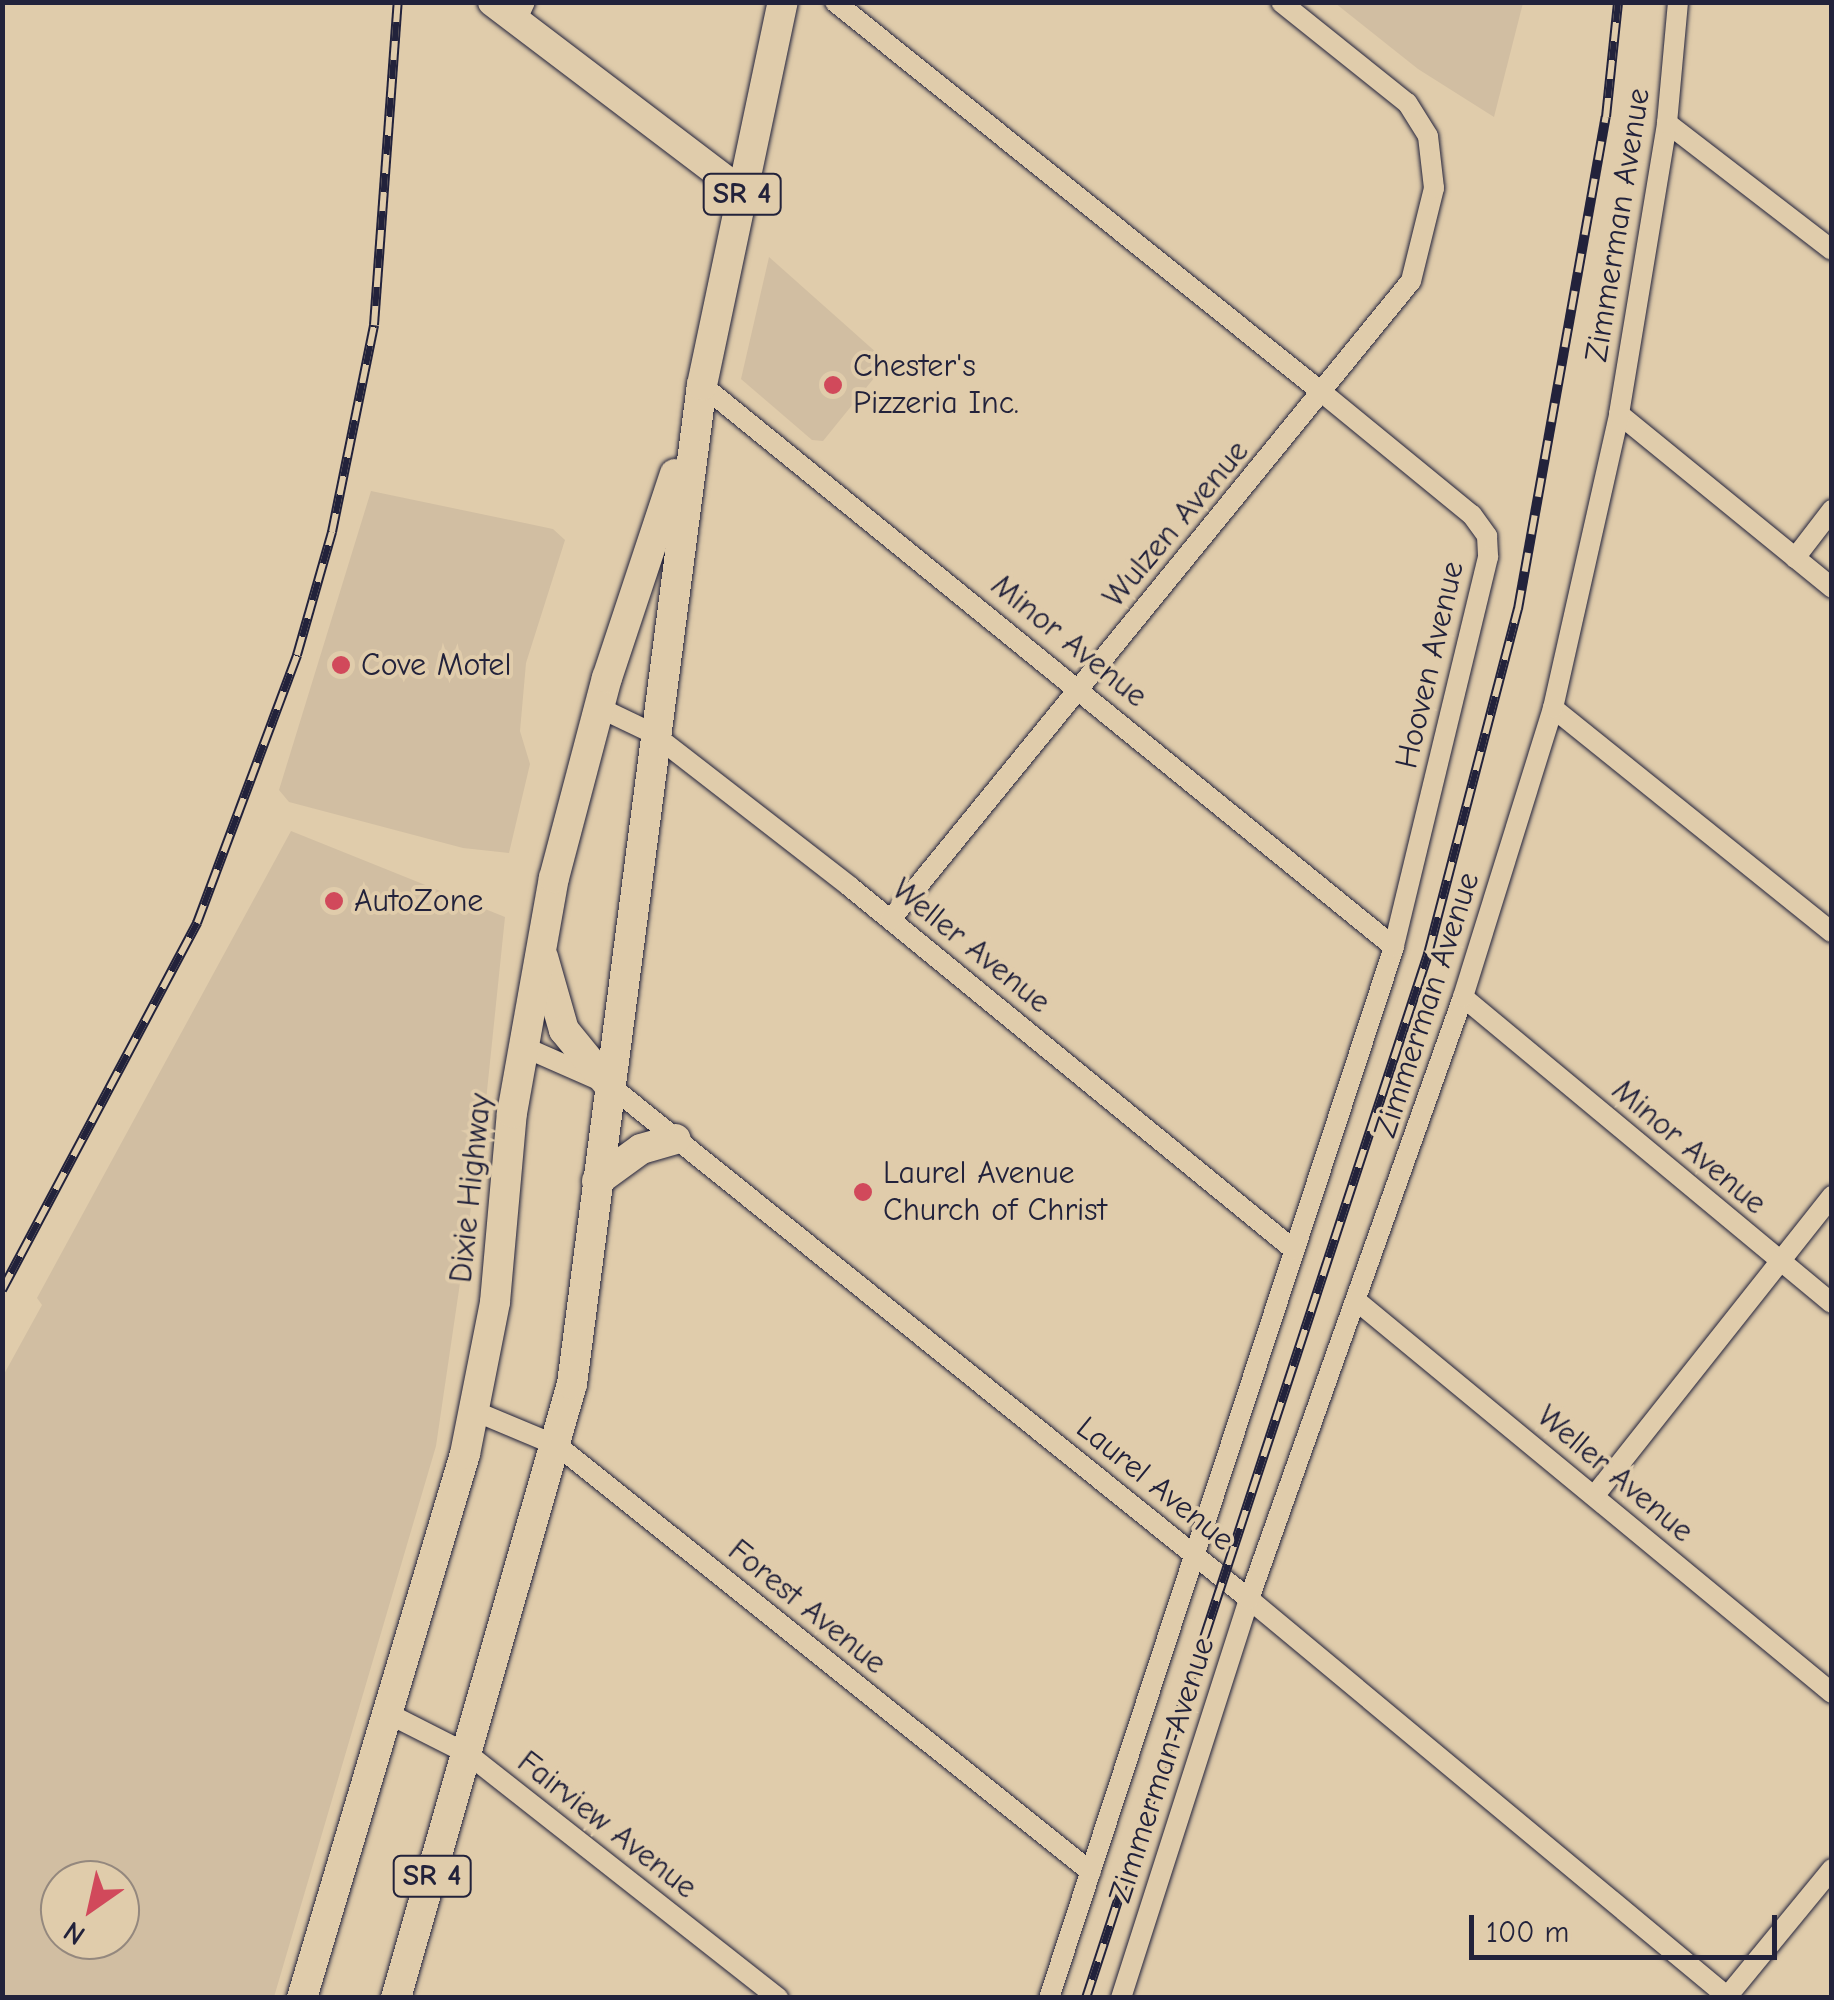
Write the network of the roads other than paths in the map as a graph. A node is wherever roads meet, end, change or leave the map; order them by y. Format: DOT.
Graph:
graph roads {
  1 [pos="492,2"];
  2 [pos="784,2"];
  3 [pos="834,2"];
  4 [pos="1282,2"];
  5 [pos="1678,2"];
  6 [pos="520,12"];
  7 [pos="1667,123"];
  8 [pos="742,192"];
  9 [pos="1832,250"];
  10 [pos="702,385"];
  11 [pos="1324,394"];
  12 [pos="1619,414"];
  13 [pos="1832,510"];
  14 [pos="1794,558"];
  15 [pos="1832,588"];
  16 [pos="1080,687"];
  17 [pos="598,707"];
  18 [pos="1554,708"];
  19 [pos="652,733"];
  20 [pos="891,919"];
  21 [pos="1832,932"];
  22 [pos="1394,947"];
  23 [pos="541,952"];
  24 [pos="1463,997"];
  25 [pos="524,1046"];
  26 [pos="608,1084"];
  27 [pos="676,1138"];
  28 [pos="597,1181"];
  29 [pos="1832,1196"];
  30 [pos="1293,1248"];
  31 [pos="1778,1260"];
  32 [pos="1358,1302"];
  33 [pos="1832,1304"];
  34 [pos="472,1410"];
  35 [pos="558,1446"];
  36 [pos="1595,1495"];
  37 [pos="1194,1554"];
  38 [pos="1249,1599"];
  39 [pos="1832,1693"];
  40 [pos="390,1715"];
  41 [pos="468,1754"];
  42 [pos="1832,1869"];
  43 [pos="1091,1872"];
  44 [pos="1728,1997"];
  45 [pos="302,1998"];
  46 [pos="396,1998"];
  47 [pos="778,1998"];
  48 [pos="1049,1998"];
  49 [pos="1121,1998"];
  1 -- 6 [label="street"];
  2 -- 8 [label="main road, Dixie Highway / SR 4"];
  3 -- 11 [label="street, Hooven Avenue"];
  4 -- 11 [label="street, Wulzen Avenue"];
  5 -- 7 [label="street, Zimmerman Avenue"];
  6 -- 8 [label="street"];
  7 -- 9 [label="street"];
  7 -- 12 [label="street, Zimmerman Avenue"];
  8 -- 10 [label="main road, Dixie Highway / SR 4"];
  10 -- 16 [label="street, Minor Avenue"];
  10 -- 17 [label="main road, Dixie Highway / SR 4"];
  10 -- 19 [label="main road, Dixie Highway / SR 4"];
  11 -- 16 [label="street, Wulzen Avenue"];
  11 -- 22 [label="street, Hooven Avenue"];
  12 -- 14 [label="street"];
  12 -- 18 [label="street, Zimmerman Avenue"];
  13 -- 14 [label="street"];
  14 -- 15 [label="street"];
  16 -- 20 [label="street, Wulzen Avenue"];
  16 -- 22 [label="street, Minor Avenue"];
  17 -- 19 [label="street, Weller Avenue"];
  17 -- 23 [label="main road, Dixie Highway / SR 4"];
  18 -- 21 [label="street"];
  18 -- 24 [label="street, Zimmerman Avenue"];
  19 -- 20 [label="street, Weller Avenue"];
  19 -- 26 [label="main road, Dixie Highway / SR 4"];
  20 -- 30 [label="street, Weller Avenue"];
  22 -- 30 [label="street, Hooven Avenue"];
  23 -- 25 [label="main road, Dixie Highway / SR 4"];
  23 -- 26 [label="main road"];
  24 -- 31 [label="street, Minor Avenue"];
  24 -- 32 [label="street, Zimmerman Avenue"];
  25 -- 26 [label="street, Laurel Avenue"];
  25 -- 34 [label="main road, Dixie Highway / SR 4"];
  26 -- 27 [label="street, Laurel Avenue"];
  26 -- 28 [label="main road, Dixie Highway / SR 4"];
  27 -- 28 [label="main road"];
  27 -- 37 [label="street, Laurel Avenue"];
  28 -- 35 [label="main road, Dixie Highway / SR 4"];
  29 -- 31 [label="street"];
  30 -- 37 [label="street, Hooven Avenue"];
  31 -- 33 [label="street, Minor Avenue"];
  31 -- 36 [label="street"];
  32 -- 36 [label="street, Weller Avenue"];
  32 -- 38 [label="street, Zimmerman Avenue"];
  34 -- 35 [label="street, Forest Avenue"];
  34 -- 40 [label="main road, Dixie Highway / SR 4"];
  35 -- 41 [label="main road, Dixie Highway / SR 4"];
  35 -- 43 [label="street, Forest Avenue"];
  36 -- 39 [label="street, Weller Avenue"];
  37 -- 38 [label="street, Laurel Avenue"];
  37 -- 43 [label="street, Zimmerman Avenue"];
  38 -- 44 [label="street, Laurel Avenue"];
  38 -- 49 [label="street, Zimmerman Avenue"];
  40 -- 41 [label="street, Fairview Avenue"];
  40 -- 45 [label="main road, Dixie Highway / SR 4"];
  41 -- 46 [label="main road, Dixie Highway / SR 4"];
  41 -- 47 [label="street, Fairview Avenue"];
  42 -- 44 [label="street"];
  43 -- 48 [label="street, Zimmerman Avenue"];
}
